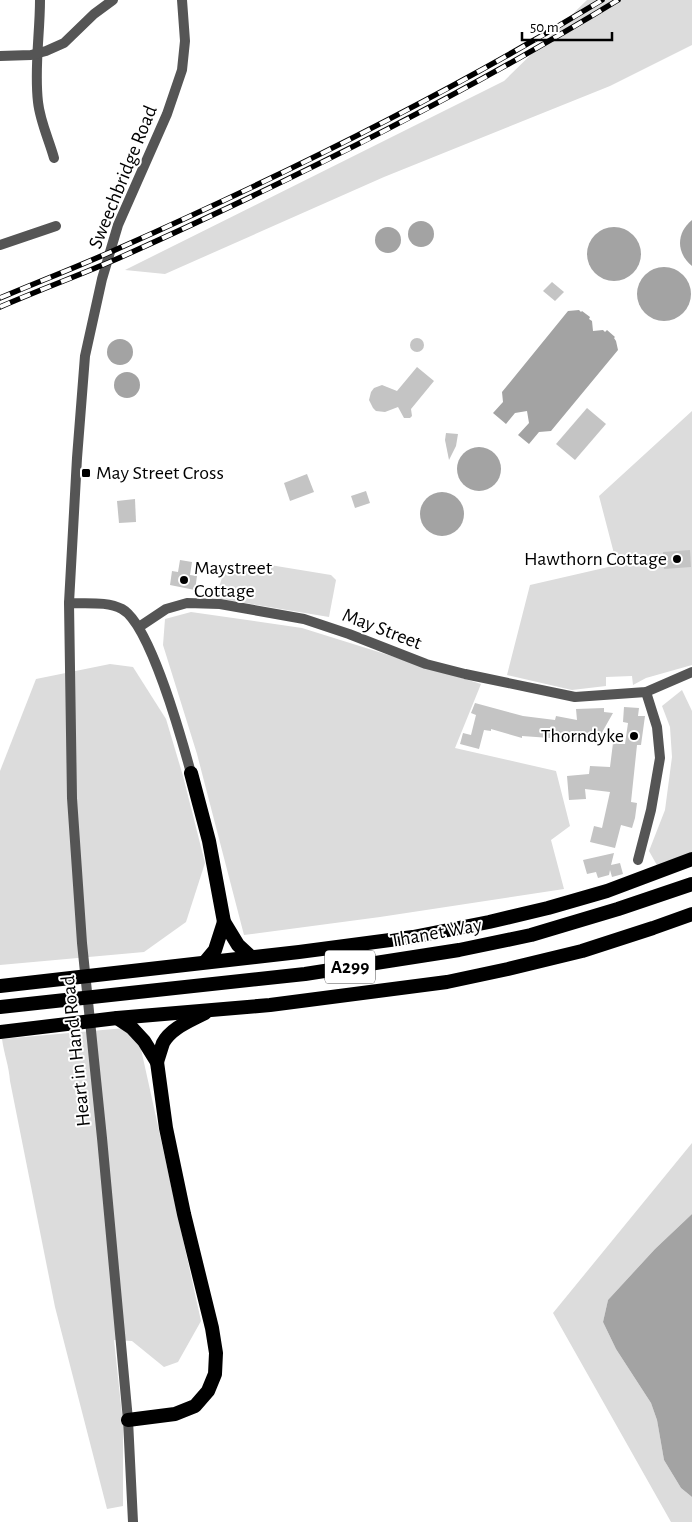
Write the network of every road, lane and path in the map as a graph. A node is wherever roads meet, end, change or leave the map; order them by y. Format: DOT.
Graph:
graph roads {
  1 [pos="40,0"];
  2 [pos="113,0"];
  3 [pos="182,0"];
  4 [pos="37,53"];
  5 [pos="0,56"];
  6 [pos="54,158"];
  7 [pos="56,226"];
  8 [pos="0,245"];
  9 [pos="71,576"];
  10 [pos="69,603"];
  11 [pos="139,627"];
  12 [pos="692,672"];
  13 [pos="646,692"];
  14 [pos="191,773"];
  15 [pos="692,859"];
  16 [pos="638,860"];
  17 [pos="692,884"];
  18 [pos="692,914"];
  19 [pos="224,922"];
  20 [pos="251,957"];
  21 [pos="204,962"];
  22 [pos="0,986"];
  23 [pos="0,1007"];
  24 [pos="210,1010"];
  25 [pos="117,1018"];
  26 [pos="0,1032"];
  27 [pos="157,1062"];
  28 [pos="128,1420"];
  29 [pos="133,1522"];
  1 -- 4 [label="street"];
  2 -- 4 [label="street"];
  3 -- 9 [label="street, Sweechbridge Road"];
  4 -- 5 [label="street"];
  4 -- 6 [label="street"];
  7 -- 8 [label="street"];
  9 -- 10 [label="street, Heart in Hand Road"];
  10 -- 11 [label="street"];
  10 -- 28 [label="street, Heart in Hand Road"];
  11 -- 13 [label="street, May Street"];
  11 -- 14 [label="street"];
  12 -- 13 [label="street, May Street"];
  13 -- 16 [label="street"];
  14 -- 19 [label="highway"];
  15 -- 20 [label="highway"];
  17 -- 23 [label="highway, Thanet Way / A299"];
  18 -- 24 [label="highway, A299"];
  19 -- 20 [label="highway"];
  19 -- 21 [label="highway"];
  20 -- 21 [label="highway"];
  21 -- 22 [label="highway"];
  24 -- 25 [label="highway, A299"];
  24 -- 27 [label="highway"];
  25 -- 26 [label="highway, A299"];
  25 -- 27 [label="highway"];
  27 -- 28 [label="highway"];
  28 -- 29 [label="street, Heart in Hand Road"];
}
